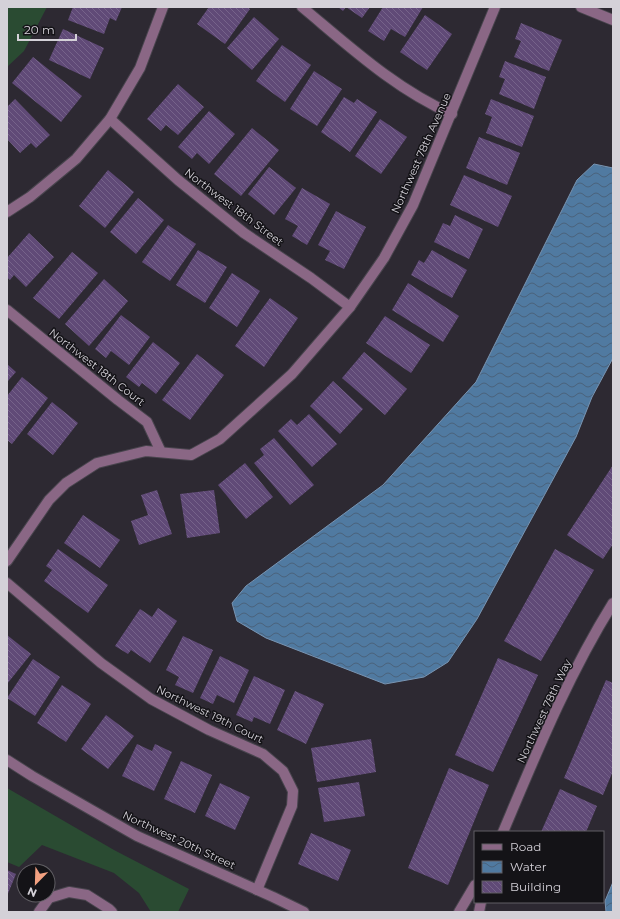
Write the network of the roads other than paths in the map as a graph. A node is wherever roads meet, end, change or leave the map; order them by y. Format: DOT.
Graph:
graph roads {
  1 [pos="163,7"];
  2 [pos="302,7"];
  3 [pos="495,7"];
  4 [pos="581,7"];
  5 [pos="613,20"];
  6 [pos="452,114"];
  7 [pos="110,119"];
  8 [pos="7,212"];
  9 [pos="350,307"];
  10 [pos="7,310"];
  11 [pos="161,452"];
  12 [pos="7,561"];
  13 [pos="7,583"];
  14 [pos="613,603"];
  15 [pos="7,760"];
  16 [pos="504,831"];
  17 [pos="474,887"];
  18 [pos="257,890"];
  19 [pos="39,912"];
  20 [pos="112,912"];
  21 [pos="304,912"];
  22 [pos="459,912"];
  1 -- 7 [label="street"];
  2 -- 6 [label="street"];
  3 -- 6 [label="street, Northwest 78th Avenue"];
  4 -- 5 [label="street"];
  6 -- 9 [label="street, Northwest 78th Avenue"];
  7 -- 8 [label="street"];
  7 -- 9 [label="street, Northwest 18th Street"];
  9 -- 11 [label="street, Northwest 78th Avenue"];
  10 -- 11 [label="street, Northwest 18th Court"];
  11 -- 12 [label="street, Northwest 78th Avenue"];
  13 -- 18 [label="street, Northwest 19th Court"];
  14 -- 16 [label="street, Northwest 78th Way"];
  15 -- 18 [label="street, Northwest 20th Street"];
  17 -- 22 [label="street"];
  18 -- 21 [label="street, Northwest 20th Street"];
  19 -- 20 [label="street"];
}
